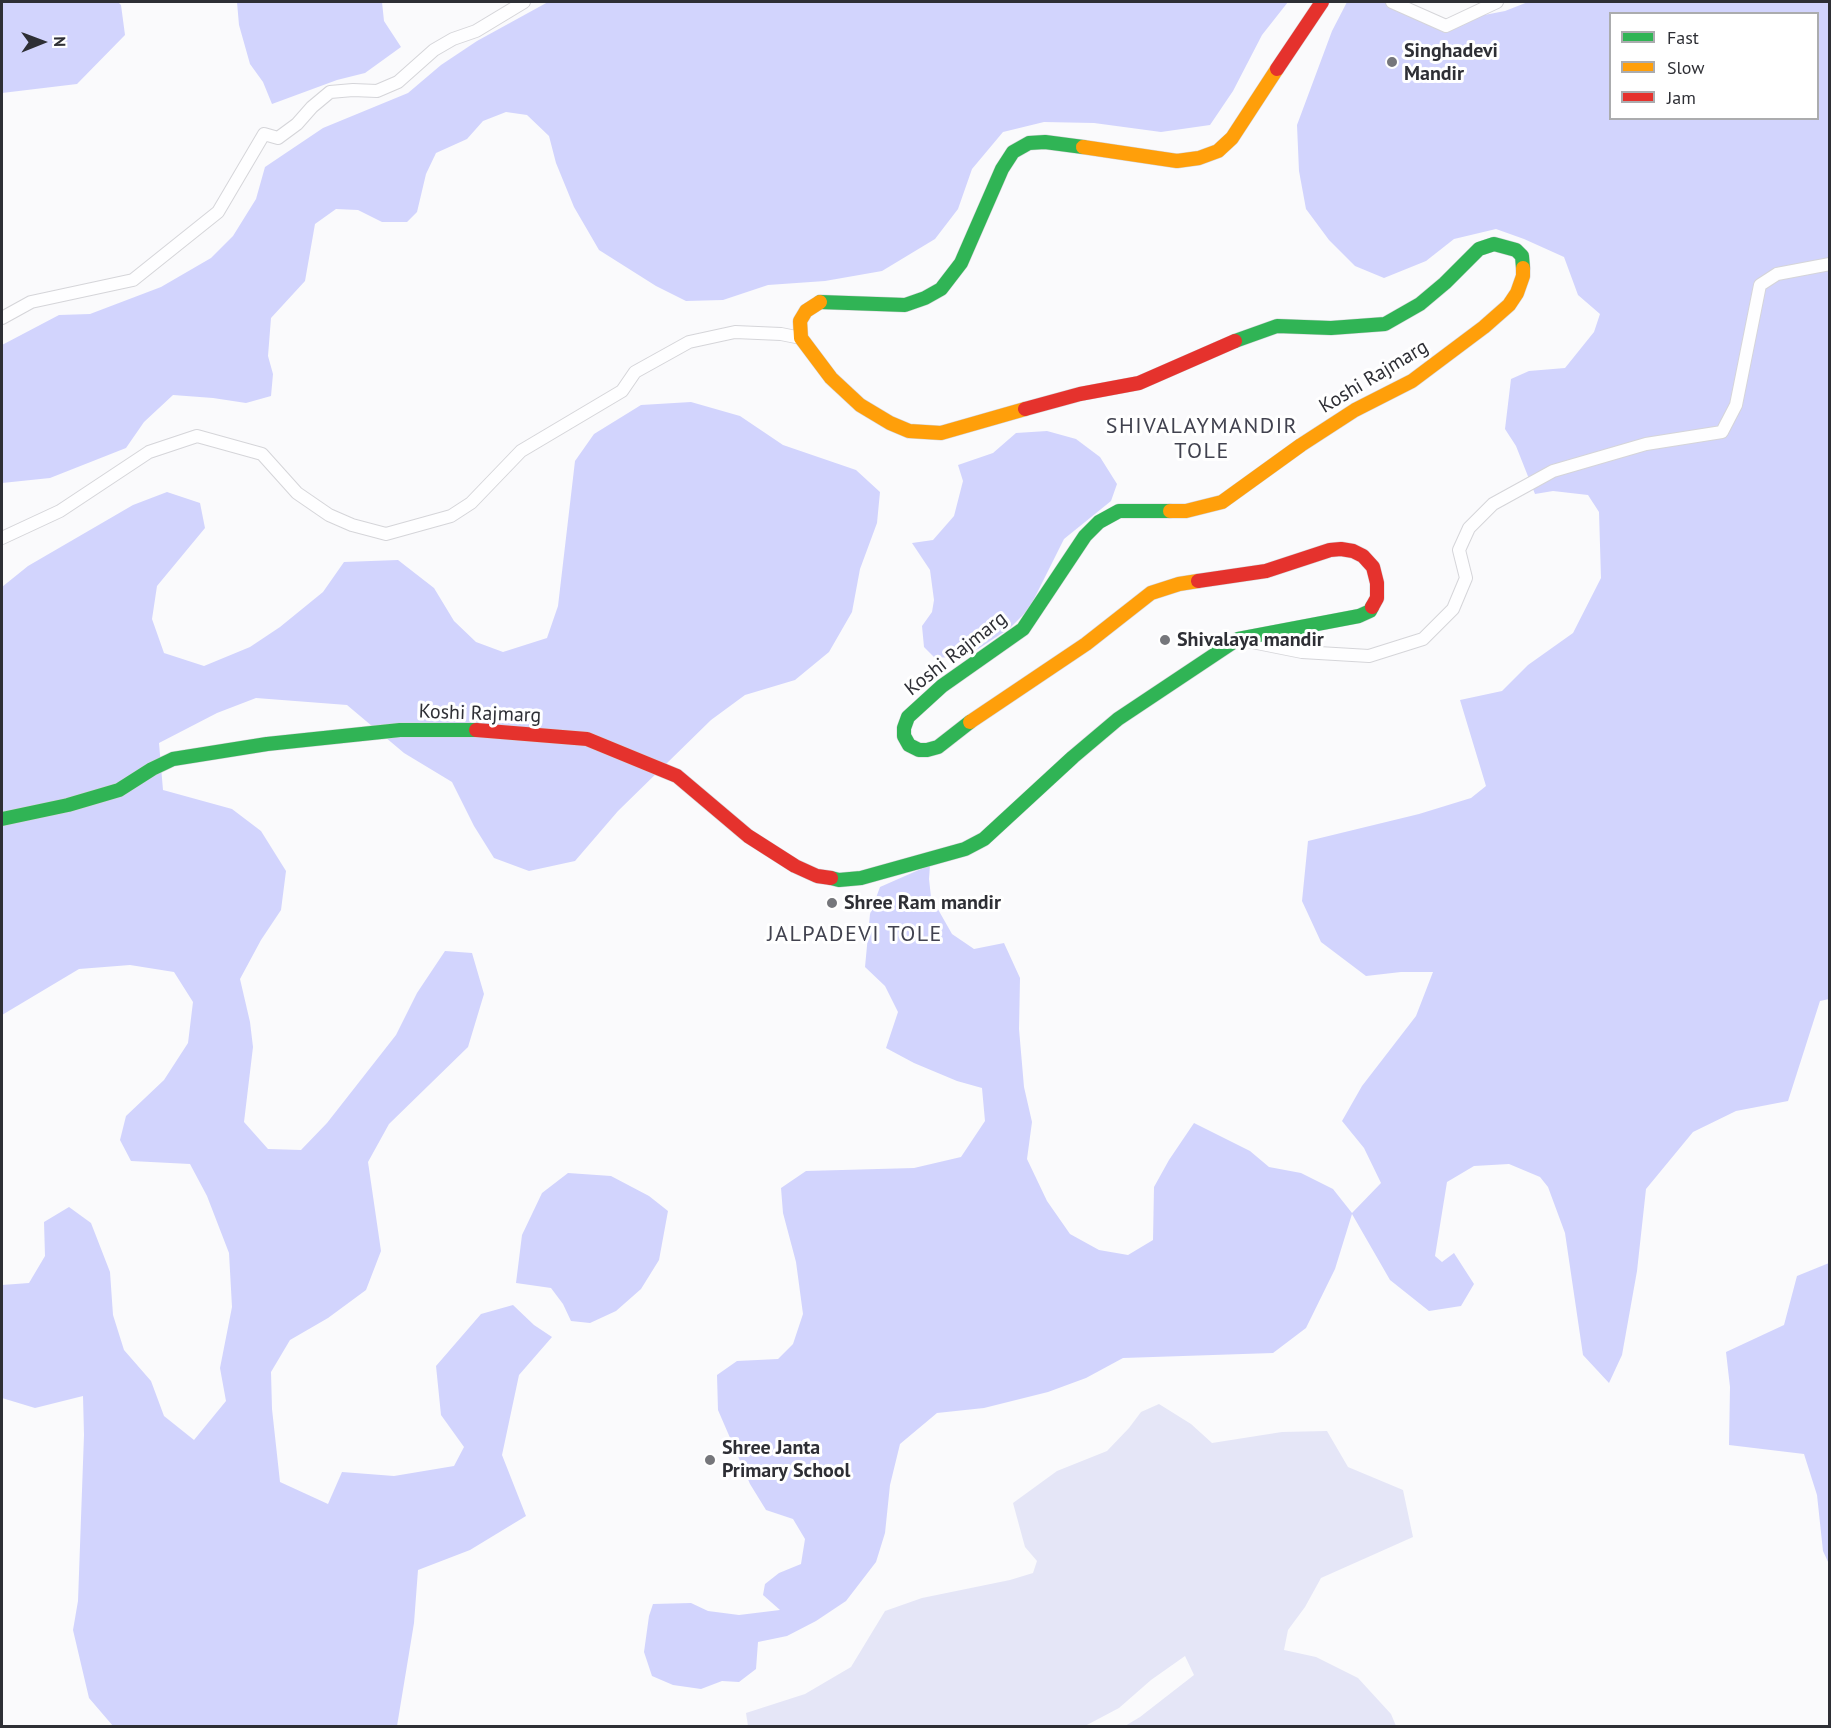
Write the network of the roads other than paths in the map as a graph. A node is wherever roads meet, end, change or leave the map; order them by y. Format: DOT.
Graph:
graph roads {
  1 [pos="524,2"];
  2 [pos="1322,2"];
  3 [pos="1392,2"];
  4 [pos="1497,2"];
  5 [pos="1830,264"];
  6 [pos="2,318"];
  7 [pos="801,338"];
  8 [pos="2,538"];
  9 [pos="1238,639"];
  10 [pos="2,819"];
  1 -- 6 [label="street"];
  2 -- 7 [label="main road"];
  3 -- 4 [label="street"];
  5 -- 9 [label="street"];
  7 -- 8 [label="street"];
  7 -- 9 [label="main road, Koshi Rajmarg"];
  9 -- 10 [label="main road, Koshi Rajmarg"];
}
